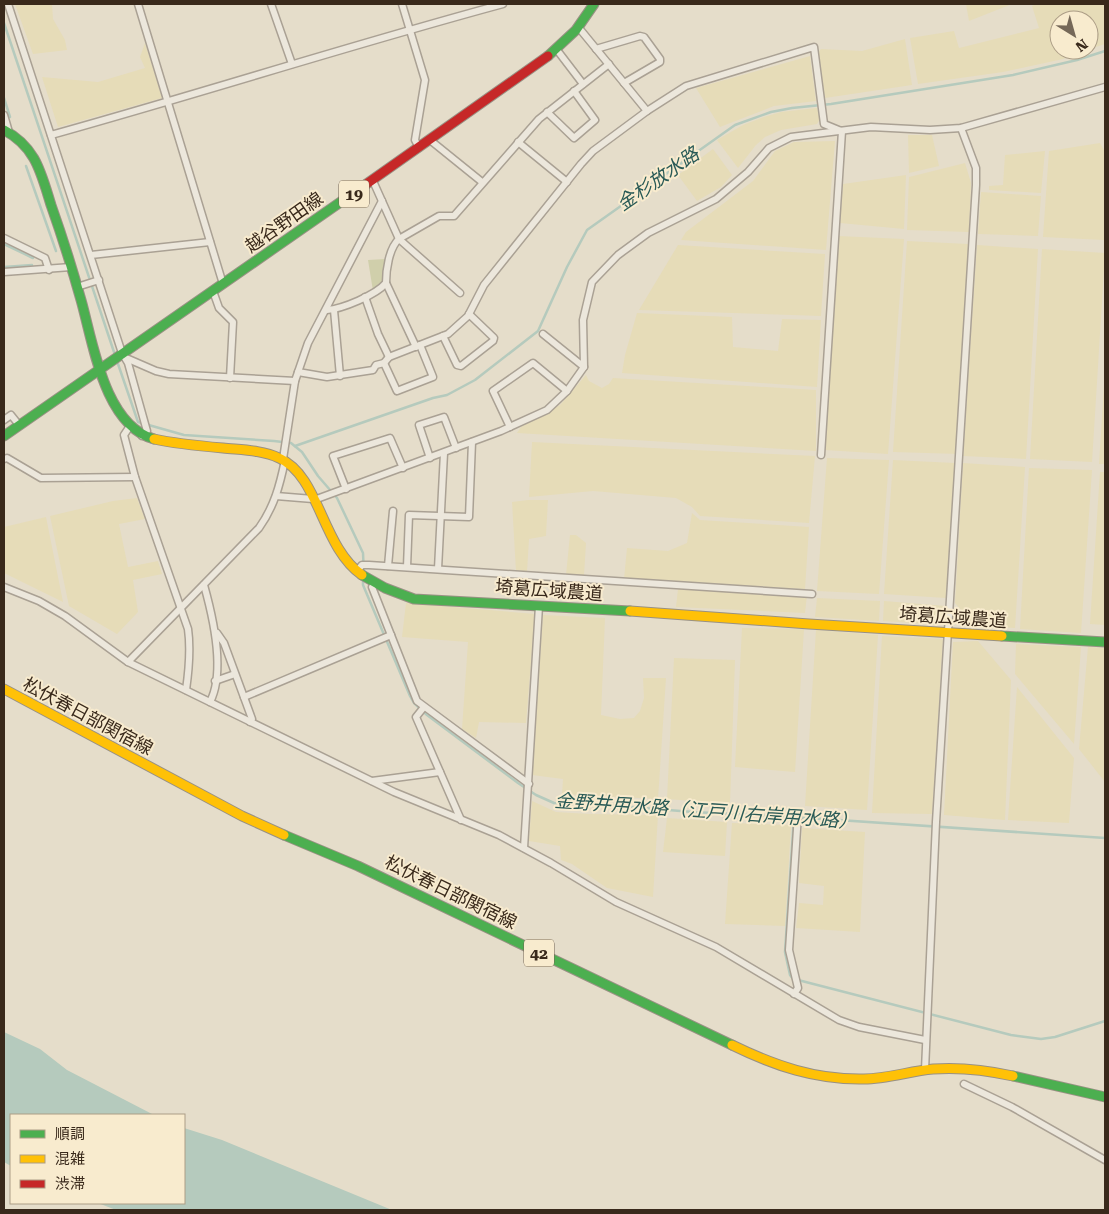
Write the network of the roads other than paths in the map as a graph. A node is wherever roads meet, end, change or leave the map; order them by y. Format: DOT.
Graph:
graph roads {
  1 [pos="8,4"];
  2 [pos="138,4"];
  3 [pos="271,4"];
  4 [pos="402,4"];
  5 [pos="503,4"];
  6 [pos="594,4"];
  7 [pos="579,28"];
  8 [pos="410,29"];
  9 [pos="596,49"];
  10 [pos="557,50"];
  11 [pos="292,64"];
  12 [pos="609,64"];
  13 [pos="624,83"];
  14 [pos="583,84"];
  15 [pos="1105,87"];
  16 [pos="574,91"];
  17 [pos="168,102"];
  18 [pos="647,111"];
  19 [pos="547,112"];
  20 [pos="4,115"];
  21 [pos="961,128"];
  22 [pos="6,131"];
  23 [pos="842,131"];
  24 [pos="51,135"];
  25 [pos="430,140"];
  26 [pos="518,142"];
  27 [pos="419,148"];
  28 [pos="373,181"];
  29 [pos="482,182"];
  30 [pos="567,182"];
  31 [pos="382,201"];
  32 [pos="4,238"];
  33 [pos="399,239"];
  34 [pos="210,242"];
  35 [pos="91,255"];
  36 [pos="71,267"];
  37 [pos="49,270"];
  38 [pos="4,272"];
  39 [pos="97,281"];
  40 [pos="386,283"];
  41 [pos="223,284"];
  42 [pos="80,286"];
  43 [pos="213,291"];
  44 [pos="460,293"];
  45 [pos="365,297"];
  46 [pos="330,310"];
  47 [pos="469,314"];
  48 [pos="543,334"];
  49 [pos="443,336"];
  50 [pos="418,346"];
  51 [pos="124,356"];
  52 [pos="386,360"];
  53 [pos="584,366"];
  54 [pos="100,369"];
  55 [pos="298,372"];
  56 [pos="340,376"];
  57 [pos="230,378"];
  58 [pos="295,382"];
  59 [pos="568,391"];
  60 [pos="4,420"];
  61 [pos="19,425"];
  62 [pos="130,426"];
  63 [pos="510,427"];
  64 [pos="4,436"];
  65 [pos="142,436"];
  66 [pos="472,442"];
  67 [pos="456,448"];
  68 [pos="444,453"];
  69 [pos="821,455"];
  70 [pos="430,458"];
  71 [pos="4,459"];
  72 [pos="284,459"];
  73 [pos="403,468"];
  74 [pos="135,477"];
  75 [pos="346,488"];
  76 [pos="276,496"];
  77 [pos="314,499"];
  78 [pos="393,511"];
  79 [pos="441,516"];
  80 [pos="388,566"];
  81 [pos="363,567"];
  82 [pos="407,567"];
  83 [pos="438,569"];
  84 [pos="374,583"];
  85 [pos="204,585"];
  86 [pos="4,587"];
  87 [pos="812,594"];
  88 [pos="539,606"];
  89 [pos="181,608"];
  90 [pos="216,632"];
  91 [pos="948,632"];
  92 [pos="391,635"];
  93 [pos="1105,642"];
  94 [pos="128,662"];
  95 [pos="235,674"];
  96 [pos="216,680"];
  97 [pos="4,689"];
  98 [pos="186,690"];
  99 [pos="244,697"];
  100 [pos="210,702"];
  101 [pos="424,707"];
  102 [pos="250,722"];
  103 [pos="440,772"];
  104 [pos="372,782"];
  105 [pos="529,785"];
  106 [pos="798,817"];
  107 [pos="461,820"];
  108 [pos="524,848"];
  109 [pos="794,994"];
  110 [pos="925,1040"];
  111 [pos="925,1070"];
  112 [pos="964,1084"];
  113 [pos="1105,1097"];
  114 [pos="1105,1160"];
  1 -- 24 [label="street"];
  2 -- 17 [label="street"];
  3 -- 11 [label="street"];
  4 -- 8 [label="street"];
  5 -- 8 [label="street"];
  6 -- 7 [label="main road, 越谷野田線 / 19"];
  7 -- 9 [label="street"];
  7 -- 10 [label="main road, 越谷野田線 / 19"];
  8 -- 11 [label="street"];
  8 -- 27 [label="street"];
  9 -- 12 [label="street"];
  9 -- 13 [label="street"];
  10 -- 14 [label="street"];
  10 -- 25 [label="main road, 越谷野田線 / 19"];
  11 -- 17 [label="street"];
  12 -- 13 [label="street"];
  12 -- 14 [label="street"];
  13 -- 18 [label="street"];
  14 -- 16 [label="street"];
  15 -- 21 [label="street"];
  16 -- 19 [label="street"];
  16 -- 19 [label="street"];
  17 -- 24 [label="street"];
  17 -- 34 [label="street"];
  18 -- 23 [label="street"];
  18 -- 30 [label="street"];
  19 -- 26 [label="street"];
  20 -- 22 [label="street"];
  21 -- 23 [label="street"];
  21 -- 91 [label="street"];
  22 -- 36 [label="main road, 埼葛広域農道"];
  23 -- 53 [label="street"];
  23 -- 69 [label="street"];
  24 -- 35 [label="street"];
  25 -- 27 [label="main road, 越谷野田線 / 19"];
  25 -- 29 [label="street"];
  26 -- 29 [label="street"];
  26 -- 30 [label="street"];
  27 -- 28 [label="main road, 越谷野田線 / 19"];
  28 -- 31 [label="street"];
  28 -- 41 [label="main road, 越谷野田線 / 19"];
  29 -- 33 [label="street"];
  30 -- 47 [label="street"];
  31 -- 33 [label="street"];
  31 -- 46 [label="street"];
  32 -- 37 [label="street"];
  33 -- 40 [label="street"];
  33 -- 44 [label="street"];
  34 -- 35 [label="street"];
  34 -- 41 [label="street"];
  35 -- 39 [label="street"];
  36 -- 37 [label="street"];
  36 -- 42 [label="main road, 埼葛広域農道"];
  37 -- 38 [label="street"];
  39 -- 42 [label="street"];
  39 -- 51 [label="street"];
  40 -- 45 [label="street"];
  40 -- 50 [label="street"];
  41 -- 43 [label="main road, 越谷野田線 / 19"];
  42 -- 54 [label="main road, 埼葛広域農道"];
  43 -- 51 [label="main road, 越谷野田線 / 19"];
  43 -- 57 [label="street"];
  45 -- 46 [label="street"];
  45 -- 52 [label="street"];
  46 -- 55 [label="street"];
  46 -- 56 [label="street"];
  47 -- 49 [label="street"];
  47 -- 49 [label="street"];
  48 -- 53 [label="street"];
  49 -- 50 [label="street"];
  50 -- 52 [label="street"];
  50 -- 52 [label="street"];
  51 -- 54 [label="main road, 越谷野田線 / 19"];
  51 -- 57 [label="street"];
  51 -- 65 [label="street"];
  52 -- 56 [label="street"];
  53 -- 59 [label="street"];
  54 -- 61 [label="main road, 越谷野田線 / 19"];
  54 -- 62 [label="main road, 埼葛広域農道"];
  55 -- 56 [label="street"];
  55 -- 58 [label="street"];
  57 -- 58 [label="street"];
  58 -- 72 [label="street"];
  59 -- 63 [label="street"];
  59 -- 63 [label="street"];
  60 -- 61 [label="street"];
  61 -- 64 [label="main road, 越谷野田線 / 19"];
  62 -- 65 [label="main road, 埼葛広域農道"];
  62 -- 74 [label="street"];
  63 -- 66 [label="street"];
  65 -- 72 [label="main road, 埼葛広域農道"];
  66 -- 67 [label="street"];
  66 -- 79 [label="street"];
  67 -- 68 [label="street"];
  67 -- 70 [label="street"];
  68 -- 70 [label="street"];
  68 -- 79 [label="street"];
  70 -- 73 [label="street"];
  71 -- 74 [label="street"];
  72 -- 76 [label="street"];
  72 -- 77 [label="main road, 埼葛広域農道"];
  73 -- 75 [label="street"];
  73 -- 75 [label="street"];
  74 -- 89 [label="street"];
  75 -- 77 [label="street"];
  76 -- 77 [label="street"];
  76 -- 85 [label="street"];
  77 -- 81 [label="main road, 埼葛広域農道"];
  78 -- 80 [label="street"];
  79 -- 82 [label="street"];
  79 -- 83 [label="street"];
  80 -- 81 [label="street"];
  80 -- 82 [label="street"];
  81 -- 84 [label="main road, 埼葛広域農道"];
  82 -- 83 [label="street"];
  83 -- 87 [label="street"];
  84 -- 88 [label="main road, 埼葛広域農道"];
  84 -- 92 [label="street"];
  85 -- 89 [label="street"];
  85 -- 90 [label="street"];
  86 -- 94 [label="street"];
  88 -- 91 [label="main road, 埼葛広域農道"];
  88 -- 105 [label="street"];
  89 -- 94 [label="street"];
  89 -- 98 [label="street"];
  90 -- 95 [label="street"];
  90 -- 96 [label="street"];
  91 -- 93 [label="main road, 埼葛広域農道"];
  91 -- 110 [label="street"];
  92 -- 99 [label="street"];
  92 -- 101 [label="street"];
  94 -- 98 [label="street"];
  95 -- 96 [label="street"];
  95 -- 99 [label="street"];
  96 -- 100 [label="street"];
  97 -- 111 [label="main road, 松伏春日部関宿線 / 42"];
  98 -- 100 [label="street"];
  99 -- 102 [label="street"];
  100 -- 102 [label="street"];
  101 -- 103 [label="street"];
  101 -- 105 [label="street"];
  102 -- 104 [label="street"];
  103 -- 104 [label="street"];
  103 -- 107 [label="street"];
  104 -- 107 [label="street"];
  105 -- 108 [label="street"];
  106 -- 109 [label="street"];
  107 -- 108 [label="street"];
  108 -- 109 [label="street"];
  109 -- 110 [label="street"];
  110 -- 111 [label="street"];
  111 -- 113 [label="main road, 松伏春日部関宿線 / 42"];
  112 -- 114 [label="street"];
}
